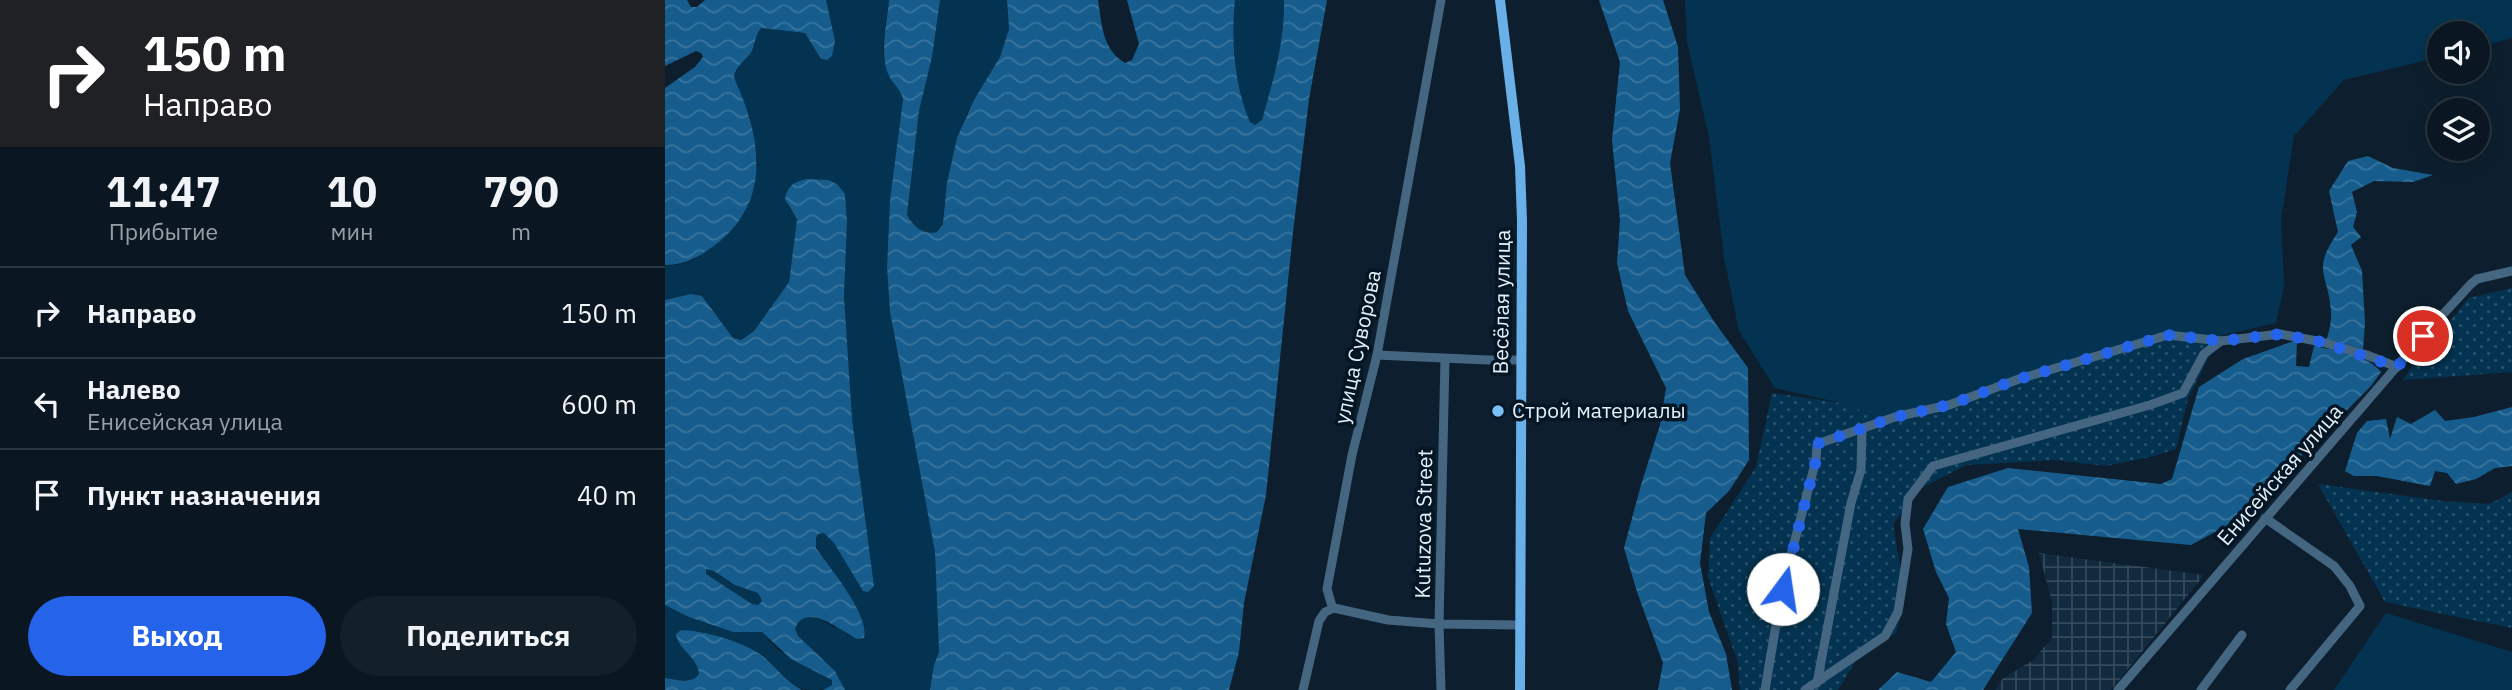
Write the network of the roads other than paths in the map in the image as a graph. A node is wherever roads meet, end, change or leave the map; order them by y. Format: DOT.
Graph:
graph roads {
  1 [pos="1441,0"];
  2 [pos="1500,0"];
  3 [pos="2512,271"];
  4 [pos="2221,341"];
  5 [pos="1377,355"];
  6 [pos="1445,359"];
  7 [pos="1520,360"];
  8 [pos="2397,367"];
  9 [pos="1862,429"];
  10 [pos="2265,518"];
  11 [pos="1335,608"];
  12 [pos="1439,624"];
  13 [pos="1520,625"];
  14 [pos="2242,635"];
  15 [pos="1817,683"];
  16 [pos="1303,690"];
  17 [pos="1441,690"];
  18 [pos="1520,690"];
  19 [pos="1765,690"];
  20 [pos="1805,690"];
  21 [pos="2119,690"];
  22 [pos="2201,690"];
  23 [pos="2290,690"];
  1 -- 5 [label="street, улица Суворова"];
  2 -- 7 [label="main road, Весёлая улица"];
  3 -- 8 [label="street, Енисейская улица"];
  4 -- 8 [label="street"];
  4 -- 9 [label="street"];
  4 -- 15 [label="street"];
  5 -- 6 [label="street"];
  5 -- 11 [label="street, улица Суворова"];
  6 -- 7 [label="street"];
  6 -- 12 [label="street, Kutuzova Street"];
  7 -- 13 [label="main road, Весёлая улица"];
  8 -- 10 [label="street, Енисейская улица"];
  9 -- 15 [label="street"];
  9 -- 19 [label="street"];
  10 -- 21 [label="street, Енисейская улица"];
  10 -- 23 [label="street"];
  11 -- 12 [label="street"];
  11 -- 16 [label="street"];
  12 -- 13 [label="street"];
  12 -- 17 [label="street, Kutuzova Street"];
  13 -- 18 [label="main road, Весёлая улица"];
  14 -- 22 [label="street"];
  15 -- 20 [label="street"];
}
